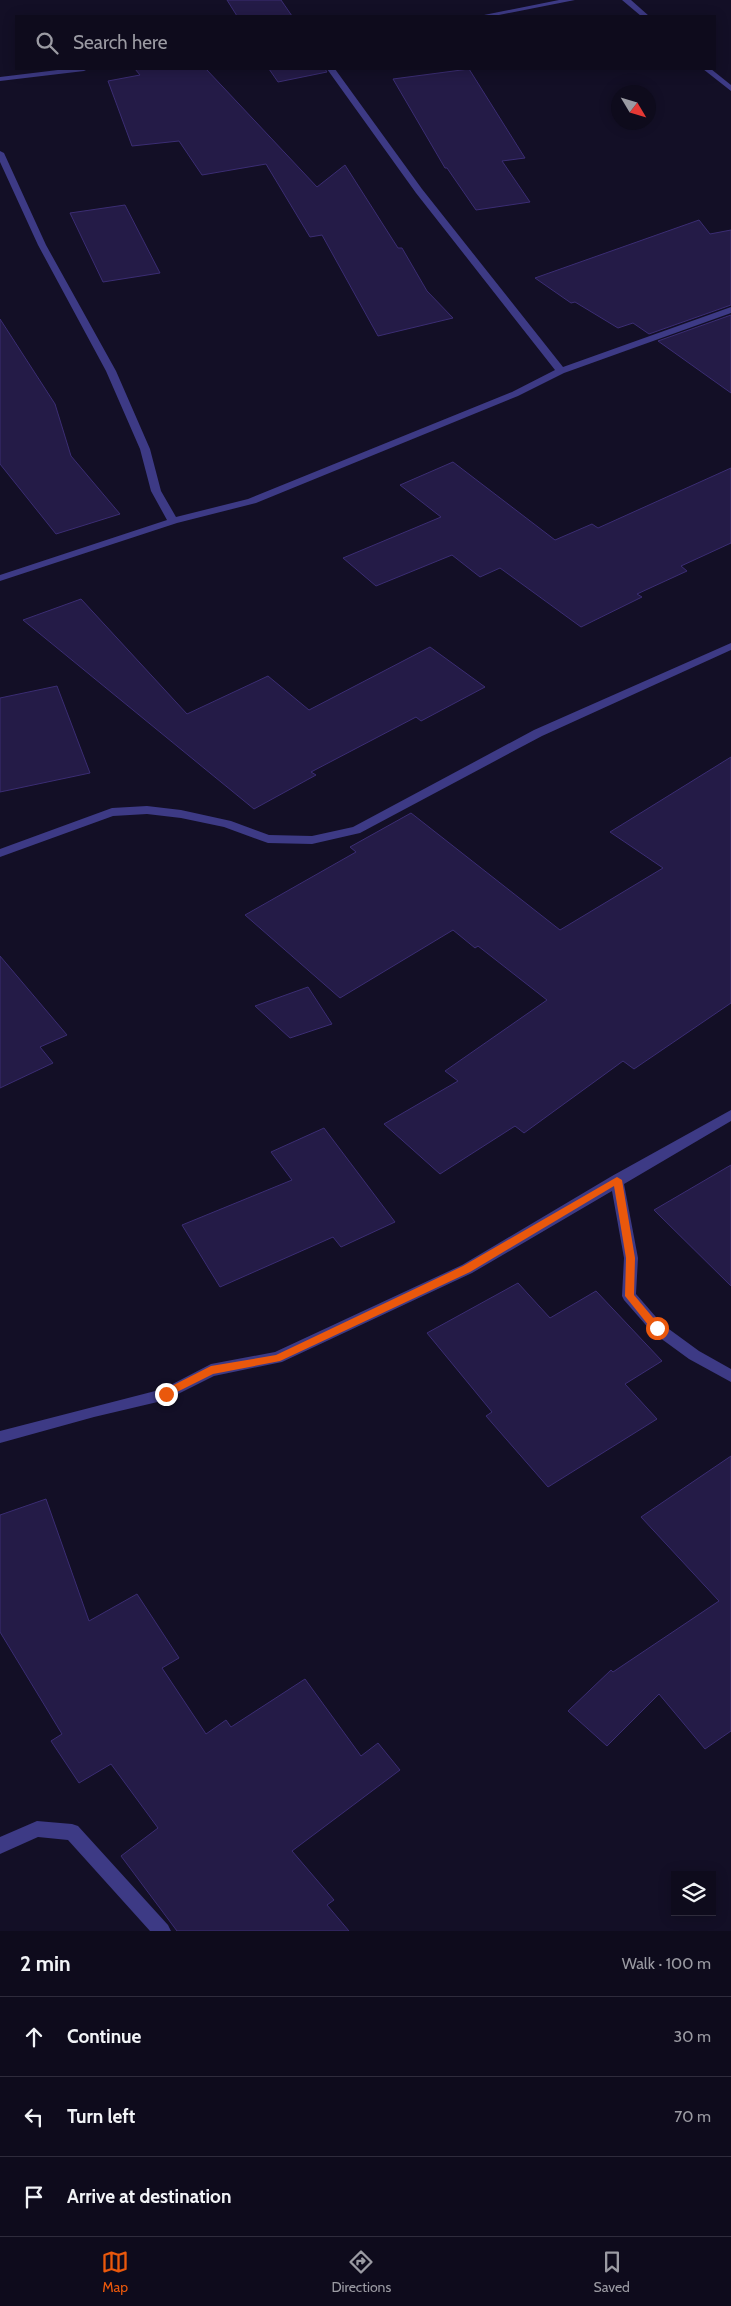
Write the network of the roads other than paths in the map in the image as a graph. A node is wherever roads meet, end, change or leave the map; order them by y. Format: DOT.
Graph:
graph roads {
  1 [pos="571,0"];
  2 [pos="626,0"];
  3 [pos="488,15"];
  4 [pos="644,15"];
  5 [pos="76,70"];
  6 [pos="332,70"];
  7 [pos="708,70"];
  8 [pos="0,79"];
  9 [pos="731,90"];
  10 [pos="0,154"];
  11 [pos="731,310"];
  12 [pos="561,371"];
  13 [pos="173,521"];
  14 [pos="0,578"];
  15 [pos="731,646"];
  16 [pos="0,852"];
  17 [pos="731,1114"];
  18 [pos="617,1180"];
  19 [pos="731,1376"];
  20 [pos="0,1437"];
  21 [pos="0,1846"];
  22 [pos="162,1931"];
  1 -- 3 [label="street"];
  2 -- 4 [label="street"];
  5 -- 8 [label="street"];
  6 -- 12 [label="street"];
  7 -- 9 [label="street"];
  10 -- 13 [label="street"];
  11 -- 12 [label="street"];
  12 -- 13 [label="street"];
  13 -- 14 [label="street"];
  15 -- 16 [label="street"];
  17 -- 18 [label="street"];
  18 -- 19 [label="street"];
  18 -- 20 [label="street"];
  21 -- 22 [label="street"];
}
